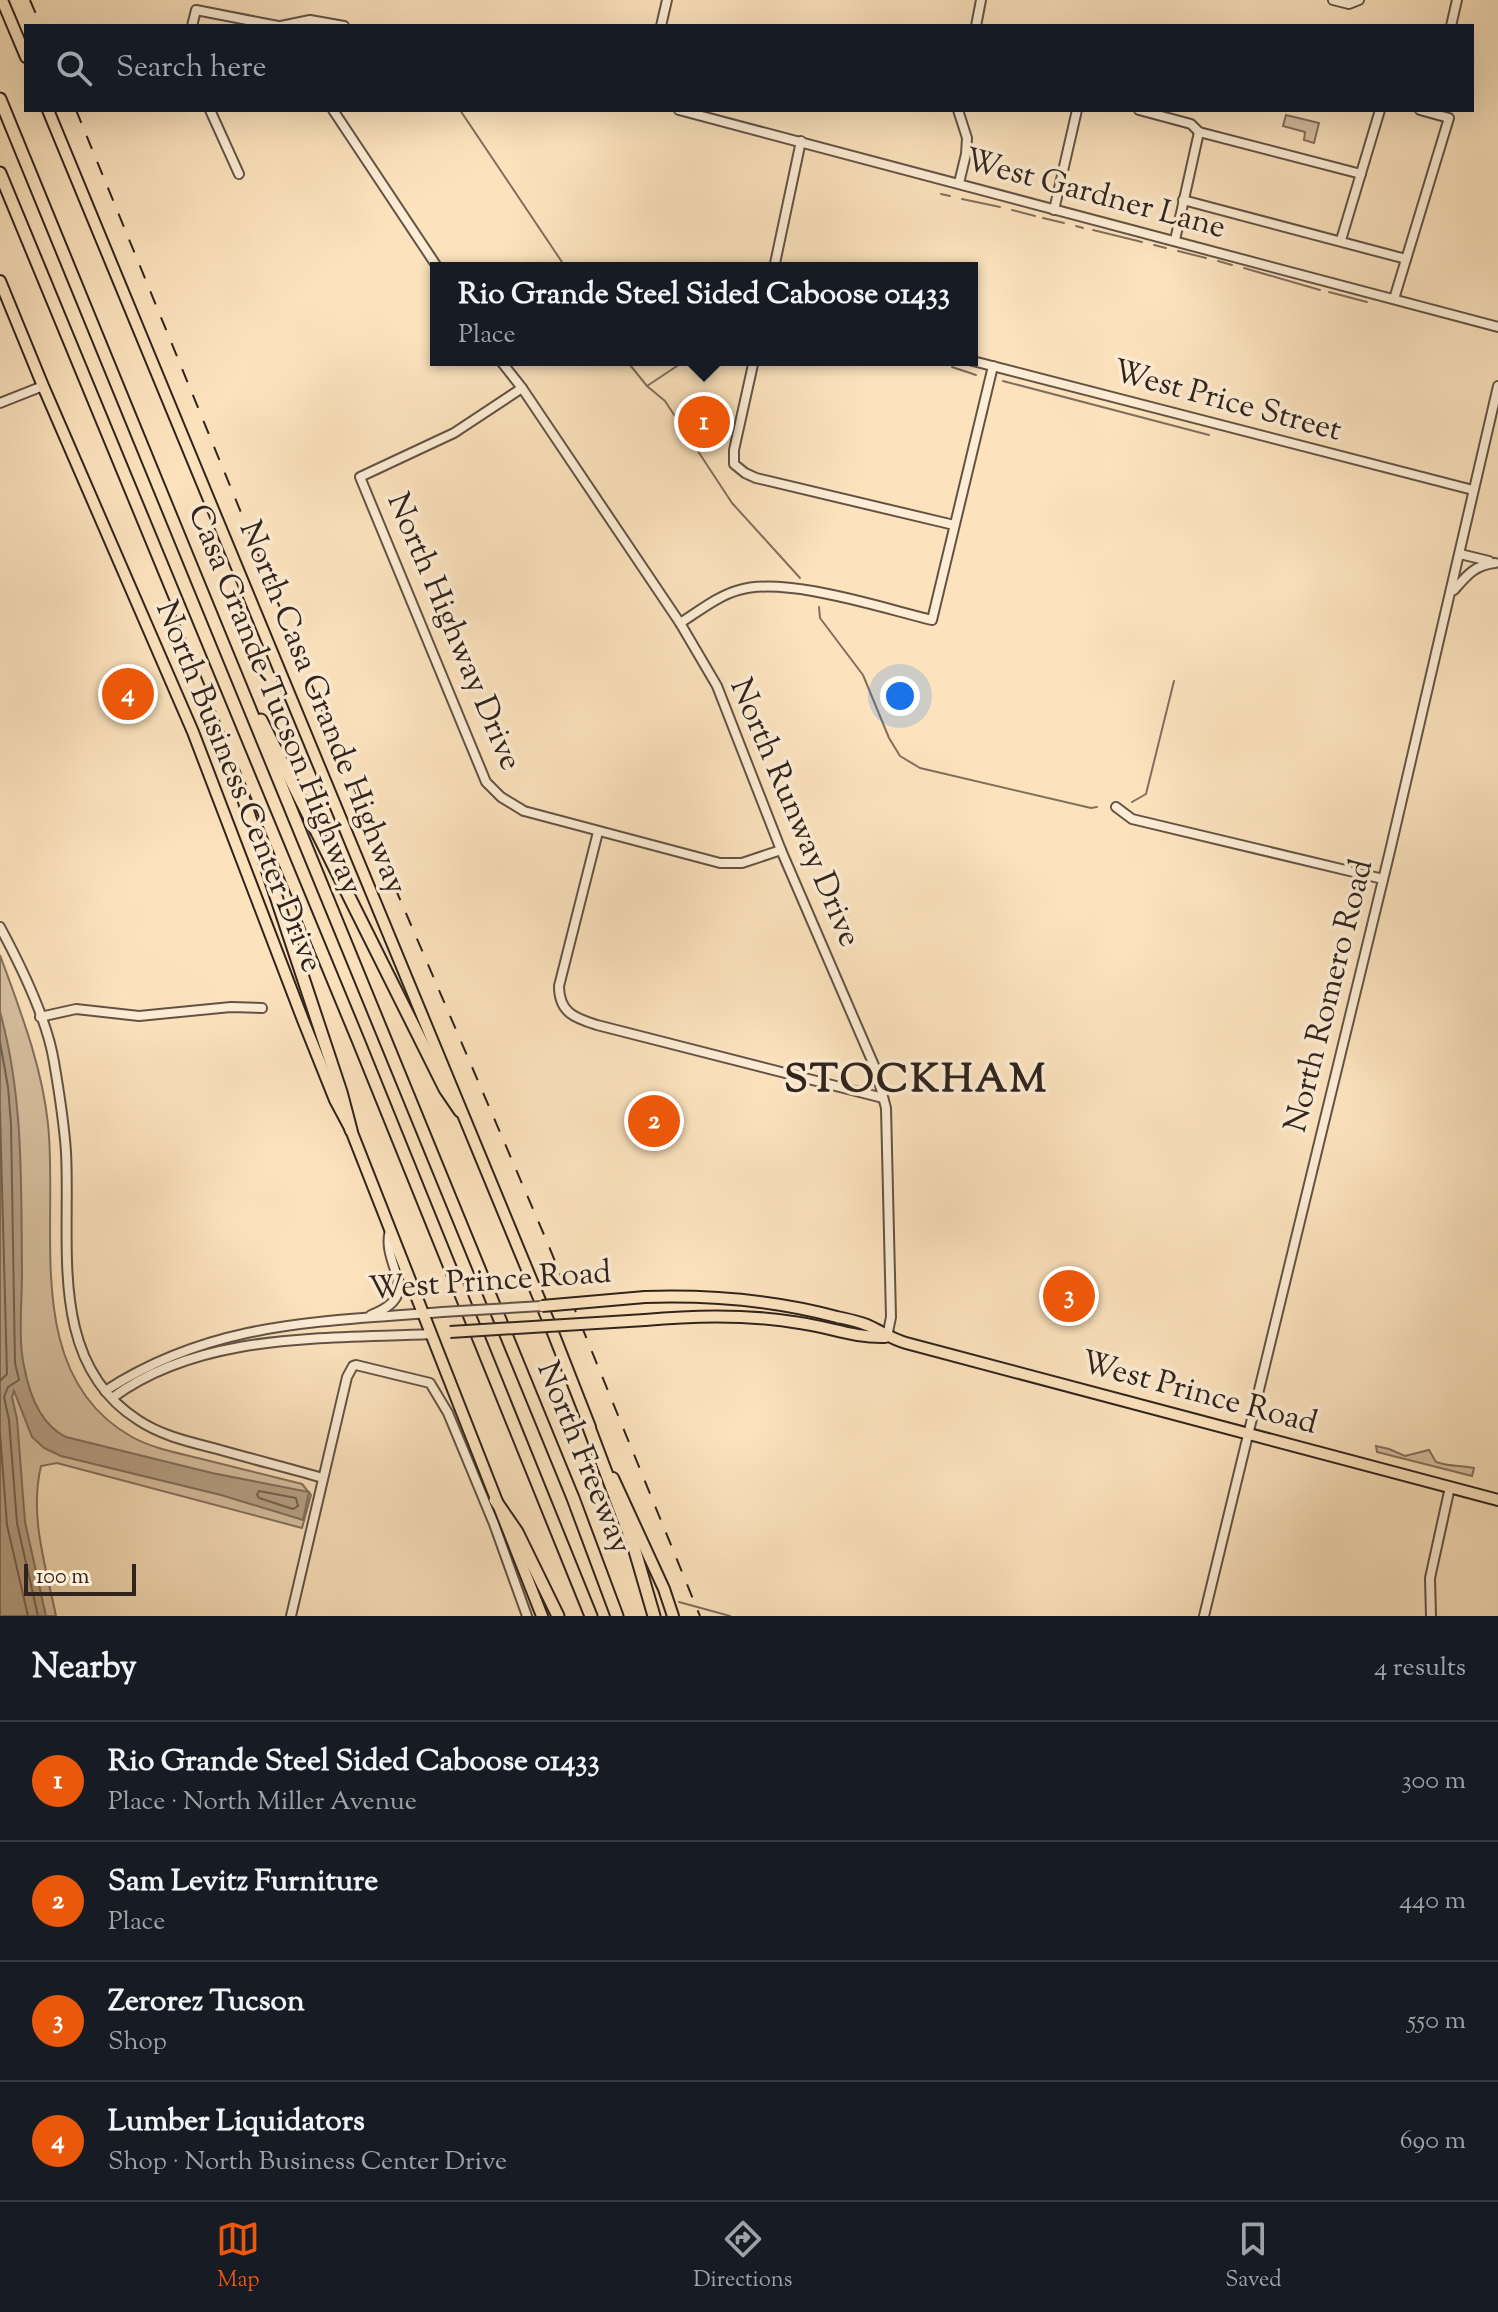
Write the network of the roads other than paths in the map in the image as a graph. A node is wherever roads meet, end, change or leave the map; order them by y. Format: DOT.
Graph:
graph roads {
  1 [pos="2,0"];
  2 [pos="667,0"];
  3 [pos="981,0"];
  4 [pos="1333,0"];
  5 [pos="1457,0"];
  6 [pos="1357,4"];
  7 [pos="192,24"];
  8 [pos="270,24"];
  9 [pos="290,24"];
  10 [pos="333,24"];
  11 [pos="661,24"];
  12 [pos="976,24"];
  13 [pos="1451,24"];
  14 [pos="24,52"];
  15 [pos="0,99"];
  16 [pos="49,112"];
  17 [pos="211,112"];
  18 [pos="334,112"];
  19 [pos="687,112"];
  20 [pos="959,112"];
  21 [pos="1077,112"];
  22 [pos="1146,112"];
  23 [pos="1379,112"];
  24 [pos="1427,112"];
  25 [pos="1199,132"];
  26 [pos="801,141"];
  27 [pos="0,173"];
  28 [pos="239,174"];
  29 [pos="1361,174"];
  30 [pos="959,183"];
  31 [pos="1183,200"];
  32 [pos="1054,210"];
  33 [pos="1175,240"];
  34 [pos="1341,240"];
  35 [pos="1406,259"];
  36 [pos="434,262"];
  37 [pos="775,262"];
  38 [pos="0,281"];
  39 [pos="1394,299"];
  40 [pos="1498,327"];
  41 [pos="978,362"];
  42 [pos="505,366"];
  43 [pos="753,366"];
  44 [pos="993,366"];
  45 [pos="43,386"];
  46 [pos="1498,386"];
  47 [pos="522,388"];
  48 [pos="0,403"];
  49 [pos="1473,490"];
  50 [pos="954,525"];
  51 [pos="1460,554"];
  52 [pos="1496,563"];
  53 [pos="1451,593"];
  54 [pos="680,623"];
  55 [pos="226,650"];
  56 [pos="203,668"];
  57 [pos="1116,807"];
  58 [pos="598,832"];
  59 [pos="781,850"];
  60 [pos="1383,879"];
  61 [pos="0,927"];
  62 [pos="262,1008"];
  63 [pos="40,1017"];
  64 [pos="883,1098"];
  65 [pos="460,1111"];
  66 [pos="351,1130"];
  67 [pos="390,1229"];
  68 [pos="542,1306"];
  69 [pos="423,1314"];
  70 [pos="363,1318"];
  71 [pos="499,1320"];
  72 [pos="472,1322"];
  73 [pos="550,1325"];
  74 [pos="431,1334"];
  75 [pos="887,1337"];
  76 [pos="105,1391"];
  77 [pos="112,1398"];
  78 [pos="587,1422"];
  79 [pos="1247,1435"];
  80 [pos="323,1478"];
  81 [pos="1450,1487"];
  82 [pos="495,1500"];
  83 [pos="1498,1500"];
  84 [pos="291,1616"];
  85 [pos="527,1616"];
  86 [pos="542,1616"];
  87 [pos="558,1616"];
  88 [pos="591,1616"];
  89 [pos="617,1616"];
  90 [pos="654,1616"];
  91 [pos="673,1616"];
  92 [pos="1204,1616"];
  93 [pos="1431,1616"];
  1 -- 14 [label="main road"];
  2 -- 11 [label="street"];
  3 -- 12 [label="street"];
  4 -- 6 [label="street"];
  5 -- 13 [label="street"];
  7 -- 8 [label="street"];
  9 -- 10 [label="street"];
  15 -- 55 [label="highway, Casa Grande-Tucson Highway"];
  16 -- 65 [label="main road, North Casa Grande Highway"];
  17 -- 28 [label="street"];
  18 -- 36 [label="street"];
  19 -- 26 [label="street, West Gardner Lane"];
  20 -- 30 [label="street"];
  21 -- 32 [label="street"];
  22 -- 25 [label="street"];
  23 -- 29 [label="street"];
  24 -- 35 [label="street"];
  25 -- 29 [label="street"];
  25 -- 31 [label="street"];
  26 -- 30 [label="street, West Gardner Lane"];
  26 -- 37 [label="street"];
  27 -- 56 [label="highway, Casa Grande-Tucson Highway"];
  29 -- 34 [label="street"];
  30 -- 32 [label="street, West Gardner Lane"];
  31 -- 33 [label="street"];
  31 -- 34 [label="street"];
  32 -- 33 [label="street, West Gardner Lane"];
  33 -- 39 [label="street, West Gardner Lane"];
  34 -- 35 [label="street"];
  35 -- 39 [label="street"];
  38 -- 45 [label="main road, North Business Center Drive"];
  39 -- 40 [label="street, West Gardner Lane"];
  41 -- 44 [label="street, West Price Street"];
  42 -- 47 [label="street, North Runway Drive"];
  43 -- 50 [label="street"];
  44 -- 49 [label="street, West Price Street"];
  44 -- 50 [label="street"];
  45 -- 48 [label="street"];
  45 -- 66 [label="main road, North Business Center Drive"];
  46 -- 49 [label="street, North Romero Road"];
  47 -- 54 [label="street, North Runway Drive"];
  47 -- 58 [label="street, North Highway Drive"];
  49 -- 51 [label="street, North Romero Road"];
  50 -- 54 [label="street"];
  51 -- 52 [label="street"];
  51 -- 53 [label="street, North Romero Road"];
  52 -- 53 [label="street"];
  53 -- 60 [label="street, North Romero Road"];
  54 -- 59 [label="street, North Runway Drive"];
  55 -- 65 [label="highway"];
  55 -- 71 [label="highway, Casa Grande-Tucson Highway"];
  56 -- 66 [label="highway"];
  56 -- 72 [label="highway, Casa Grande-Tucson Highway"];
  57 -- 60 [label="street"];
  58 -- 59 [label="street, North Highway Drive"];
  58 -- 64 [label="street"];
  59 -- 64 [label="street, North Runway Drive"];
  60 -- 79 [label="street, North Romero Road"];
  61 -- 63 [label="street"];
  62 -- 63 [label="street"];
  63 -- 76 [label="street"];
  64 -- 75 [label="street, North Runway Drive"];
  65 -- 68 [label="main road, North Casa Grande Highway"];
  66 -- 67 [label="main road, North Business Center Drive"];
  67 -- 69 [label="main road, North Business Center Drive"];
  67 -- 70 [label="street"];
  68 -- 69 [label="street, West Prince Road, bridge"];
  68 -- 73 [label="main road, North Casa Grande Highway, bridge"];
  68 -- 75 [label="main road, West Prince Road, bridge"];
  69 -- 70 [label="street, West Prince Road"];
  69 -- 74 [label="main road, North Business Center Drive"];
  70 -- 76 [label="street, West Prince Road"];
  71 -- 89 [label="highway, North Freeway"];
  72 -- 88 [label="highway, North Freeway"];
  73 -- 74 [label="main road, West Prince Road, bridge"];
  73 -- 75 [label="main road, West Prince Road, bridge"];
  73 -- 78 [label="main road, North Casa Grande Highway"];
  74 -- 77 [label="street, West Prince Road"];
  74 -- 82 [label="main road, North Business Center Drive"];
  75 -- 79 [label="main road, West Prince Road"];
  76 -- 77 [label="street"];
  77 -- 80 [label="street"];
  78 -- 90 [label="highway"];
  78 -- 91 [label="main road, North Casa Grande Highway"];
  79 -- 81 [label="main road, West Prince Road"];
  79 -- 92 [label="street, North Romero Road"];
  80 -- 84 [label="street"];
  80 -- 85 [label="street"];
  81 -- 83 [label="main road, West Prince Road"];
  81 -- 93 [label="street"];
  82 -- 86 [label="main road, North Business Center Drive"];
  82 -- 87 [label="highway"];
}
